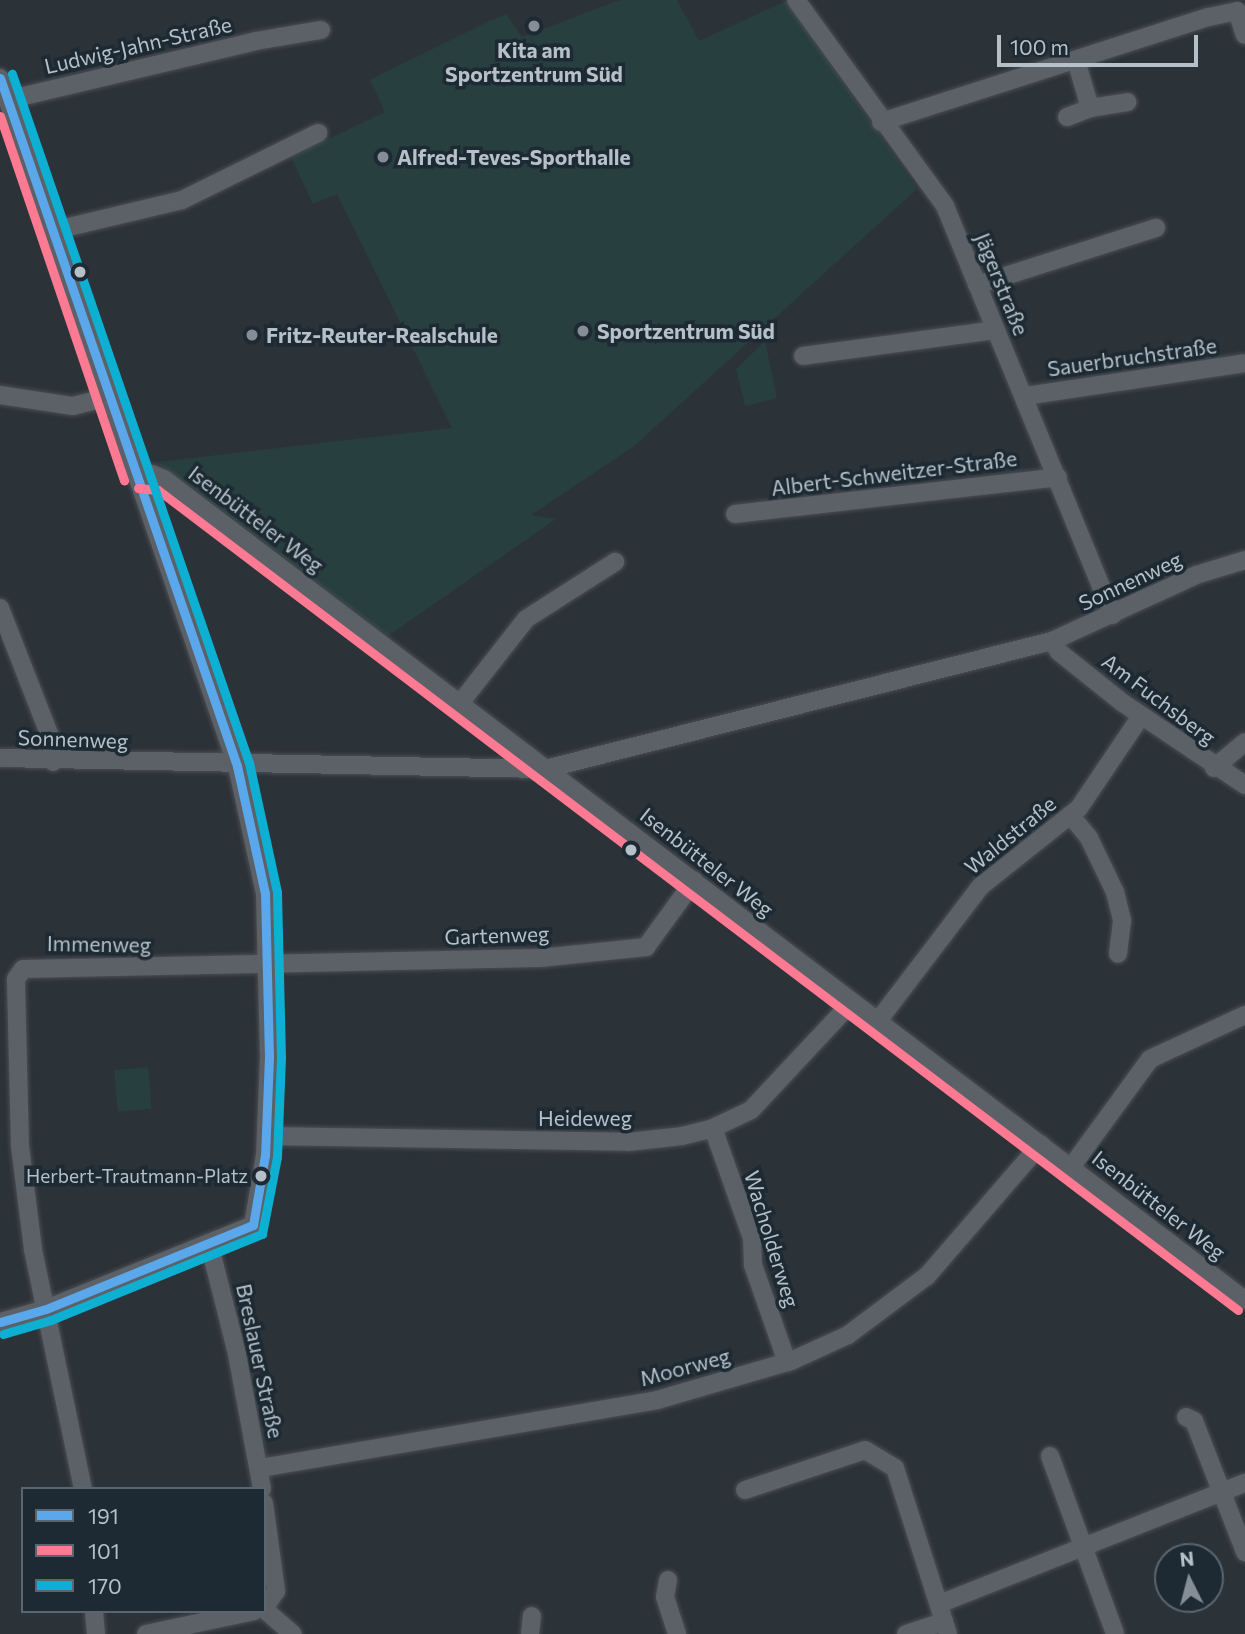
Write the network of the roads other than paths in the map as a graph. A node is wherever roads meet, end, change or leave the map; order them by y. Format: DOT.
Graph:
graph roads {
  1 [pos="796,0"];
  2 [pos="321,30"];
  3 [pos="1245,35"];
  4 [pos="1076,60"];
  5 [pos="0,78"];
  6 [pos="7,100"];
  7 [pos="1128,102"];
  8 [pos="1090,108"];
  9 [pos="1067,117"];
  10 [pos="881,122"];
  11 [pos="318,134"];
  12 [pos="1156,228"];
  13 [pos="52,231"];
  14 [pos="977,285"];
  15 [pos="995,330"];
  16 [pos="803,356"];
  17 [pos="1245,363"];
  18 [pos="0,396"];
  19 [pos="1025,396"];
  20 [pos="109,397"];
  21 [pos="136,476"];
  22 [pos="1058,477"];
  23 [pos="735,514"];
  24 [pos="1245,560"];
  25 [pos="615,562"];
  26 [pos="0,608"];
  27 [pos="1113,614"];
  28 [pos="1052,641"];
  29 [pos="461,702"];
  30 [pos="1141,716"];
  31 [pos="1245,742"];
  32 [pos="0,758"];
  33 [pos="53,762"];
  34 [pos="237,766"];
  35 [pos="1214,768"];
  36 [pos="545,769"];
  37 [pos="1245,785"];
  38 [pos="1070,815"];
  39 [pos="694,881"];
  40 [pos="1118,954"];
  41 [pos="268,967"];
  42 [pos="8,979"];
  43 [pos="852,1002"];
  44 [pos="1245,1016"];
  45 [pos="878,1021"];
  46 [pos="713,1128"];
  47 [pos="266,1136"];
  48 [pos="1041,1144"];
  49 [pos="1072,1167"];
  50 [pos="209,1243"];
  51 [pos="1245,1300"];
  52 [pos="46,1309"];
  53 [pos="0,1322"];
  54 [pos="788,1362"];
  55 [pos="1186,1416"];
  56 [pos="1050,1456"];
  57 [pos="260,1468"];
  58 [pos="1245,1483"];
  59 [pos="83,1487"];
  60 [pos="262,1487"];
  61 [pos="745,1490"];
  62 [pos="1222,1493"];
  63 [pos="266,1518"];
  64 [pos="1082,1548"];
  65 [pos="1245,1552"];
  66 [pos="668,1580"];
  67 [pos="939,1604"];
  68 [pos="266,1606"];
  69 [pos="266,1611"];
  70 [pos="94,1613"];
  71 [pos="245,1613"];
  72 [pos="946,1628"];
  73 [pos="96,1634"];
  74 [pos="146,1634"];
  75 [pos="293,1634"];
  76 [pos="677,1634"];
  77 [pos="906,1634"];
  78 [pos="1115,1634"];
  1 -- 10 [label="street, Jägerstraße"];
  2 -- 6 [label="street, Ludwig-Jahn-Straße"];
  3 -- 4 [label="street"];
  4 -- 8 [label="street"];
  4 -- 10 [label="street"];
  5 -- 6 [label="street"];
  6 -- 13 [label="street"];
  7 -- 8 [label="street"];
  8 -- 9 [label="street"];
  10 -- 14 [label="street, Jägerstraße"];
  11 -- 13 [label="street"];
  12 -- 14 [label="street"];
  13 -- 20 [label="street"];
  14 -- 15 [label="street, Jägerstraße"];
  15 -- 16 [label="street"];
  15 -- 19 [label="street, Jägerstraße"];
  17 -- 19 [label="street, Sauerbruchstraße"];
  18 -- 20 [label="street"];
  19 -- 22 [label="street, Jägerstraße"];
  20 -- 21 [label="street"];
  21 -- 29 [label="street, Isenbütteler Weg"];
  21 -- 34 [label="street"];
  22 -- 23 [label="street, Albert-Schweitzer-Straße"];
  22 -- 27 [label="street, Jägerstraße"];
  24 -- 27 [label="street, Sonnenweg"];
  25 -- 29 [label="street"];
  26 -- 33 [label="street"];
  27 -- 28 [label="street, Sonnenweg"];
  28 -- 30 [label="street, Am Fuchsberg"];
  28 -- 36 [label="street, Sonnenweg"];
  29 -- 36 [label="street, Isenbütteler Weg"];
  30 -- 35 [label="street, Am Fuchsberg"];
  30 -- 38 [label="street, Waldstraße"];
  31 -- 35 [label="street"];
  32 -- 33 [label="street, Sonnenweg"];
  33 -- 34 [label="street, Sonnenweg"];
  34 -- 36 [label="street, Sonnenweg"];
  34 -- 41 [label="street"];
  35 -- 37 [label="street, Am Fuchsberg"];
  36 -- 39 [label="street, Isenbütteler Weg"];
  38 -- 40 [label="street"];
  38 -- 45 [label="street, Waldstraße"];
  39 -- 41 [label="street, Gartenweg"];
  39 -- 43 [label="street, Isenbütteler Weg"];
  41 -- 42 [label="street, Immenweg"];
  41 -- 47 [label="street"];
  42 -- 52 [label="street, Immenweg"];
  43 -- 45 [label="street, Isenbütteler Weg"];
  43 -- 46 [label="street, Heideweg"];
  44 -- 49 [label="street"];
  45 -- 48 [label="street, Isenbütteler Weg"];
  46 -- 47 [label="street, Heideweg"];
  46 -- 54 [label="street, Wacholderweg"];
  47 -- 50 [label="street"];
  48 -- 49 [label="street, Isenbütteler Weg"];
  48 -- 54 [label="street, Moorweg"];
  49 -- 51 [label="street, Isenbütteler Weg"];
  50 -- 52 [label="street"];
  50 -- 57 [label="street, Breslauer Straße"];
  52 -- 53 [label="street"];
  52 -- 59 [label="street, Immenweg"];
  54 -- 57 [label="street, Moorweg"];
  55 -- 62 [label="street"];
  56 -- 64 [label="street"];
  57 -- 60 [label="street, Breslauer Straße"];
  58 -- 62 [label="street"];
  61 -- 67 [label="street"];
  62 -- 64 [label="street"];
  62 -- 65 [label="street"];
  63 -- 68 [label="street"];
  64 -- 67 [label="street"];
  64 -- 78 [label="street"];
  66 -- 76 [label="street"];
  67 -- 72 [label="street"];
  69 -- 75 [label="street"];
  70 -- 73 [label="street"];
  71 -- 74 [label="street"];
  72 -- 77 [label="street"];
}
